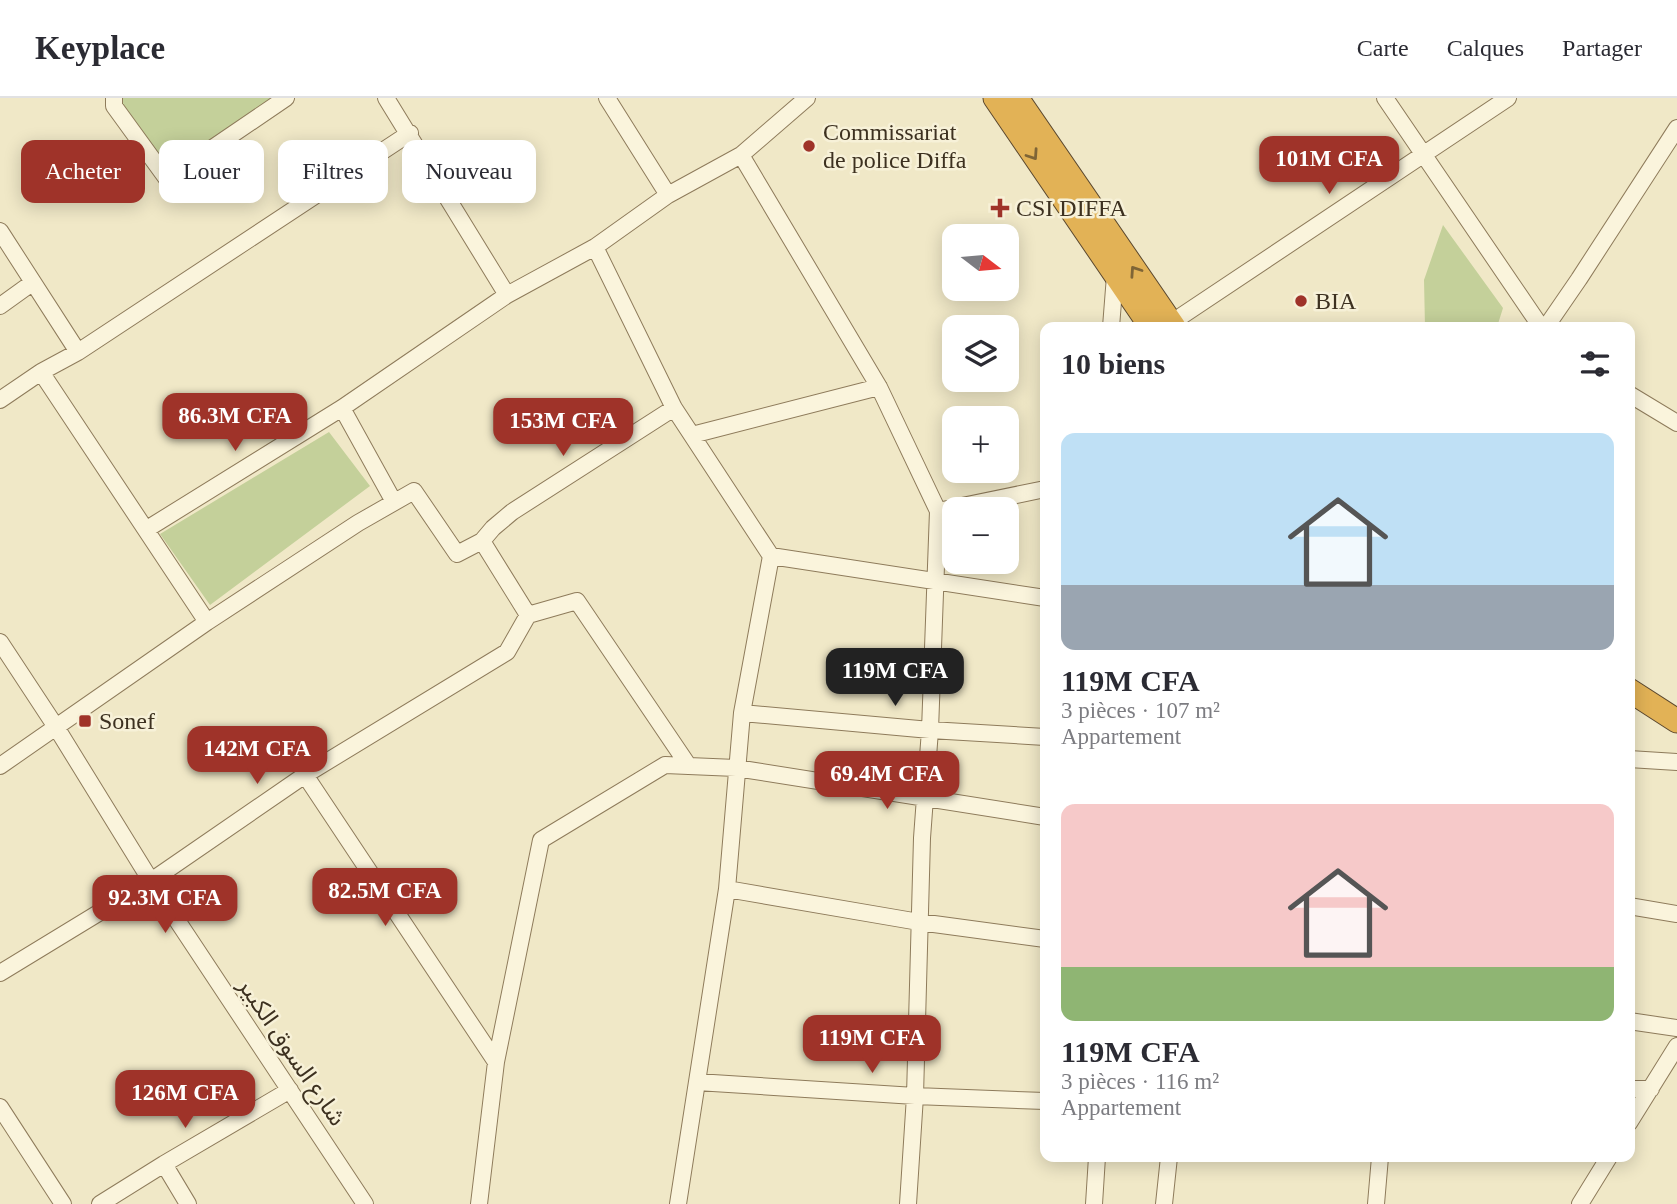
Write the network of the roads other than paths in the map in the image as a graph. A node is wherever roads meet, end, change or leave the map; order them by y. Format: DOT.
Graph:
graph roads {
  1 [pos="114,98"];
  2 [pos="286,98"];
  3 [pos="386,98"];
  4 [pos="607,98"];
  5 [pos="807,98"];
  6 [pos="995,98"];
  7 [pos="1017,98"];
  8 [pos="1385,98"];
  9 [pos="1508,98"];
  10 [pos="1677,128"];
  11 [pos="410,133"];
  12 [pos="741,155"];
  13 [pos="1424,155"];
  14 [pos="668,195"];
  15 [pos="0,231"];
  16 [pos="594,247"];
  17 [pos="1115,276"];
  18 [pos="32,283"];
  19 [pos="507,295"];
  20 [pos="0,306"];
  21 [pos="1111,322"];
  22 [pos="1161,322"];
  23 [pos="1162,322"];
  24 [pos="1171,322"];
  25 [pos="1540,322"];
  26 [pos="1547,322"];
  27 [pos="78,352"];
  28 [pos="41,372"];
  29 [pos="879,387"];
  30 [pos="1635,398"];
  31 [pos="0,400"];
  32 [pos="342,408"];
  33 [pos="674,408"];
  34 [pos="1677,423"];
  35 [pos="692,435"];
  36 [pos="1040,490"];
  37 [pos="394,502"];
  38 [pos="938,511"];
  39 [pos="147,529"];
  40 [pos="482,541"];
  41 [pos="771,556"];
  42 [pos="936,581"];
  43 [pos="1040,597"];
  44 [pos="528,615"];
  45 [pos="207,622"];
  46 [pos="0,642"];
  47 [pos="1635,677"];
  48 [pos="1635,694"];
  49 [pos="1677,703"];
  50 [pos="742,713"];
  51 [pos="1677,721"];
  52 [pos="56,727"];
  53 [pos="930,730"];
  54 [pos="1040,737"];
  55 [pos="1635,760"];
  56 [pos="1677,762"];
  57 [pos="688,765"];
  58 [pos="0,766"];
  59 [pos="736,768"];
  60 [pos="305,775"];
  61 [pos="925,799"];
  62 [pos="1040,816"];
  63 [pos="151,881"];
  64 [pos="727,889"];
  65 [pos="1635,907"];
  66 [pos="1677,914"];
  67 [pos="919,922"];
  68 [pos="1040,938"];
  69 [pos="0,973"];
  70 [pos="1635,1022"];
  71 [pos="1677,1028"];
  72 [pos="1677,1046"];
  73 [pos="496,1062"];
  74 [pos="697,1082"];
  75 [pos="1635,1089"];
  76 [pos="1651,1089"];
  77 [pos="290,1090"];
  78 [pos="915,1096"];
  79 [pos="1040,1101"];
  80 [pos="0,1107"];
  81 [pos="1635,1114"];
  82 [pos="1097,1162"];
  83 [pos="1169,1162"];
  84 [pos="1380,1162"];
  85 [pos="1606,1162"];
  86 [pos="164,1164"];
  87 [pos="63,1204"];
  88 [pos="100,1204"];
  89 [pos="188,1204"];
  90 [pos="365,1204"];
  91 [pos="479,1204"];
  92 [pos="678,1204"];
  93 [pos="908,1204"];
  94 [pos="1094,1204"];
  95 [pos="1164,1204"];
  96 [pos="1376,1204"];
  97 [pos="1580,1204"];
  1 -- 2 [label="street"];
  3 -- 11 [label="street"];
  4 -- 14 [label="street"];
  5 -- 12 [label="street"];
  6 -- 17 [label="highway, one-way"];
  23 -- 7 [label="highway, one-way"];
  8 -- 13 [label="street"];
  9 -- 13 [label="street"];
  10 -- 26 [label="street"];
  11 -- 19 [label="street"];
  11 -- 27 [label="street"];
  12 -- 14 [label="street"];
  12 -- 29 [label="street"];
  13 -- 24 [label="street"];
  13 -- 25 [label="street"];
  14 -- 16 [label="street"];
  15 -- 18 [label="street"];
  16 -- 19 [label="street"];
  16 -- 33 [label="street"];
  17 -- 21 [label="street"];
  17 -- 22 [label="highway"];
  18 -- 20 [label="street"];
  18 -- 27 [label="street"];
  19 -- 32 [label="street"];
  27 -- 28 [label="street"];
  28 -- 31 [label="street"];
  28 -- 39 [label="street"];
  29 -- 35 [label="street"];
  29 -- 38 [label="street"];
  30 -- 34 [label="street"];
  32 -- 37 [label="street"];
  32 -- 39 [label="street"];
  33 -- 35 [label="street"];
  33 -- 40 [label="street"];
  35 -- 41 [label="street"];
  36 -- 38 [label="street"];
  37 -- 40 [label="street"];
  37 -- 45 [label="street"];
  38 -- 42 [label="street"];
  39 -- 45 [label="street"];
  40 -- 44 [label="street"];
  41 -- 42 [label="street"];
  41 -- 50 [label="street"];
  42 -- 43 [label="street"];
  42 -- 53 [label="street"];
  44 -- 57 [label="street"];
  44 -- 60 [label="street"];
  45 -- 52 [label="street"];
  46 -- 52 [label="street, شارع السوق الكبير"];
  47 -- 49 [label="highway"];
  48 -- 51 [label="highway"];
  50 -- 53 [label="street"];
  50 -- 59 [label="street"];
  52 -- 58 [label="street"];
  52 -- 63 [label="street, شارع السوق الكبير"];
  53 -- 54 [label="street"];
  53 -- 61 [label="street"];
  55 -- 56 [label="street"];
  57 -- 59 [label="street"];
  57 -- 73 [label="street"];
  59 -- 61 [label="street"];
  59 -- 64 [label="street"];
  60 -- 63 [label="street"];
  60 -- 73 [label="street"];
  61 -- 62 [label="street"];
  61 -- 67 [label="street"];
  63 -- 69 [label="street"];
  63 -- 77 [label="street, شارع السوق الكبير"];
  64 -- 67 [label="street"];
  64 -- 74 [label="street"];
  65 -- 66 [label="street"];
  67 -- 68 [label="street"];
  67 -- 78 [label="street"];
  70 -- 71 [label="street"];
  72 -- 76 [label="street"];
  73 -- 91 [label="street"];
  74 -- 78 [label="street"];
  74 -- 92 [label="street"];
  75 -- 76 [label="street"];
  76 -- 81 [label="street"];
  77 -- 86 [label="street"];
  77 -- 90 [label="street, شارع السوق الكبير"];
  78 -- 79 [label="street"];
  78 -- 93 [label="street"];
  80 -- 87 [label="street"];
  82 -- 94 [label="street"];
  83 -- 95 [label="street"];
  84 -- 96 [label="street"];
  85 -- 97 [label="street"];
  86 -- 88 [label="street"];
  86 -- 89 [label="street"];
}
